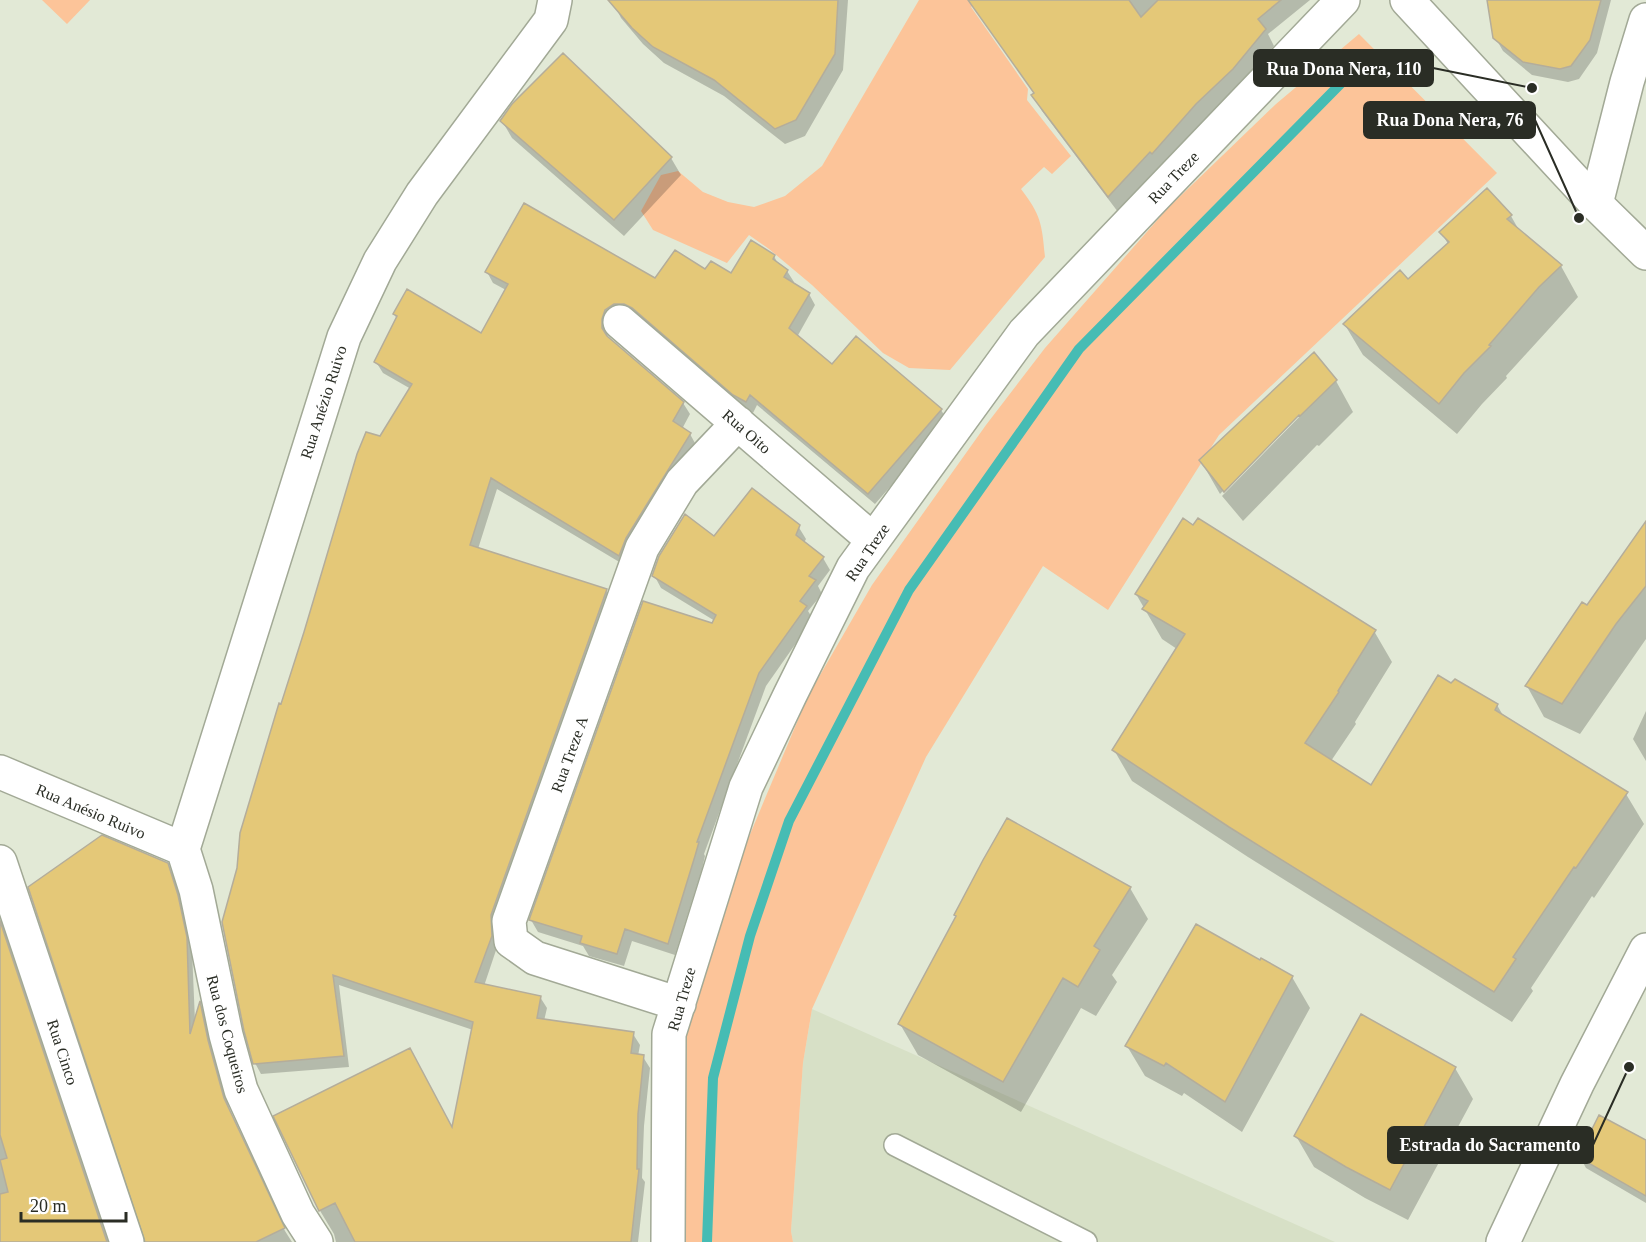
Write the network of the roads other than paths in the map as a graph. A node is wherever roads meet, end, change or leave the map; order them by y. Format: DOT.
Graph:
graph roads {
  1 [pos="555,0"];
  2 [pos="1343,0"];
  3 [pos="1407,0"];
  4 [pos="1646,20"];
  5 [pos="1596,204"];
  6 [pos="1646,253"];
  7 [pos="620,322"];
  8 [pos="738,423"];
  9 [pos="873,540"];
  10 [pos="0,772"];
  11 [pos="183,849"];
  12 [pos="0,862"];
  13 [pos="1642,969"];
  14 [pos="679,1004"];
  15 [pos="895,1145"];
  16 [pos="127,1242"];
  17 [pos="316,1242"];
  18 [pos="668,1242"];
  19 [pos="1086,1242"];
  20 [pos="1503,1242"];
  1 -- 11 [label="street, Rua Anézio Ruivo"];
  2 -- 9 [label="street, Rua Treze"];
  3 -- 5 [label="street"];
  4 -- 5 [label="street"];
  5 -- 6 [label="street"];
  7 -- 8 [label="street, Rua Oito"];
  8 -- 9 [label="street, Rua Oito"];
  8 -- 14 [label="street, Rua Treze A"];
  9 -- 14 [label="street, Rua Treze"];
  10 -- 11 [label="street, Rua Anésio Ruivo"];
  11 -- 17 [label="street, Rua dos Coqueiros"];
  12 -- 16 [label="street, Rua Cinco"];
  13 -- 20 [label="street"];
  14 -- 18 [label="street, Rua Treze"];
  15 -- 19 [label="lane"];
}
